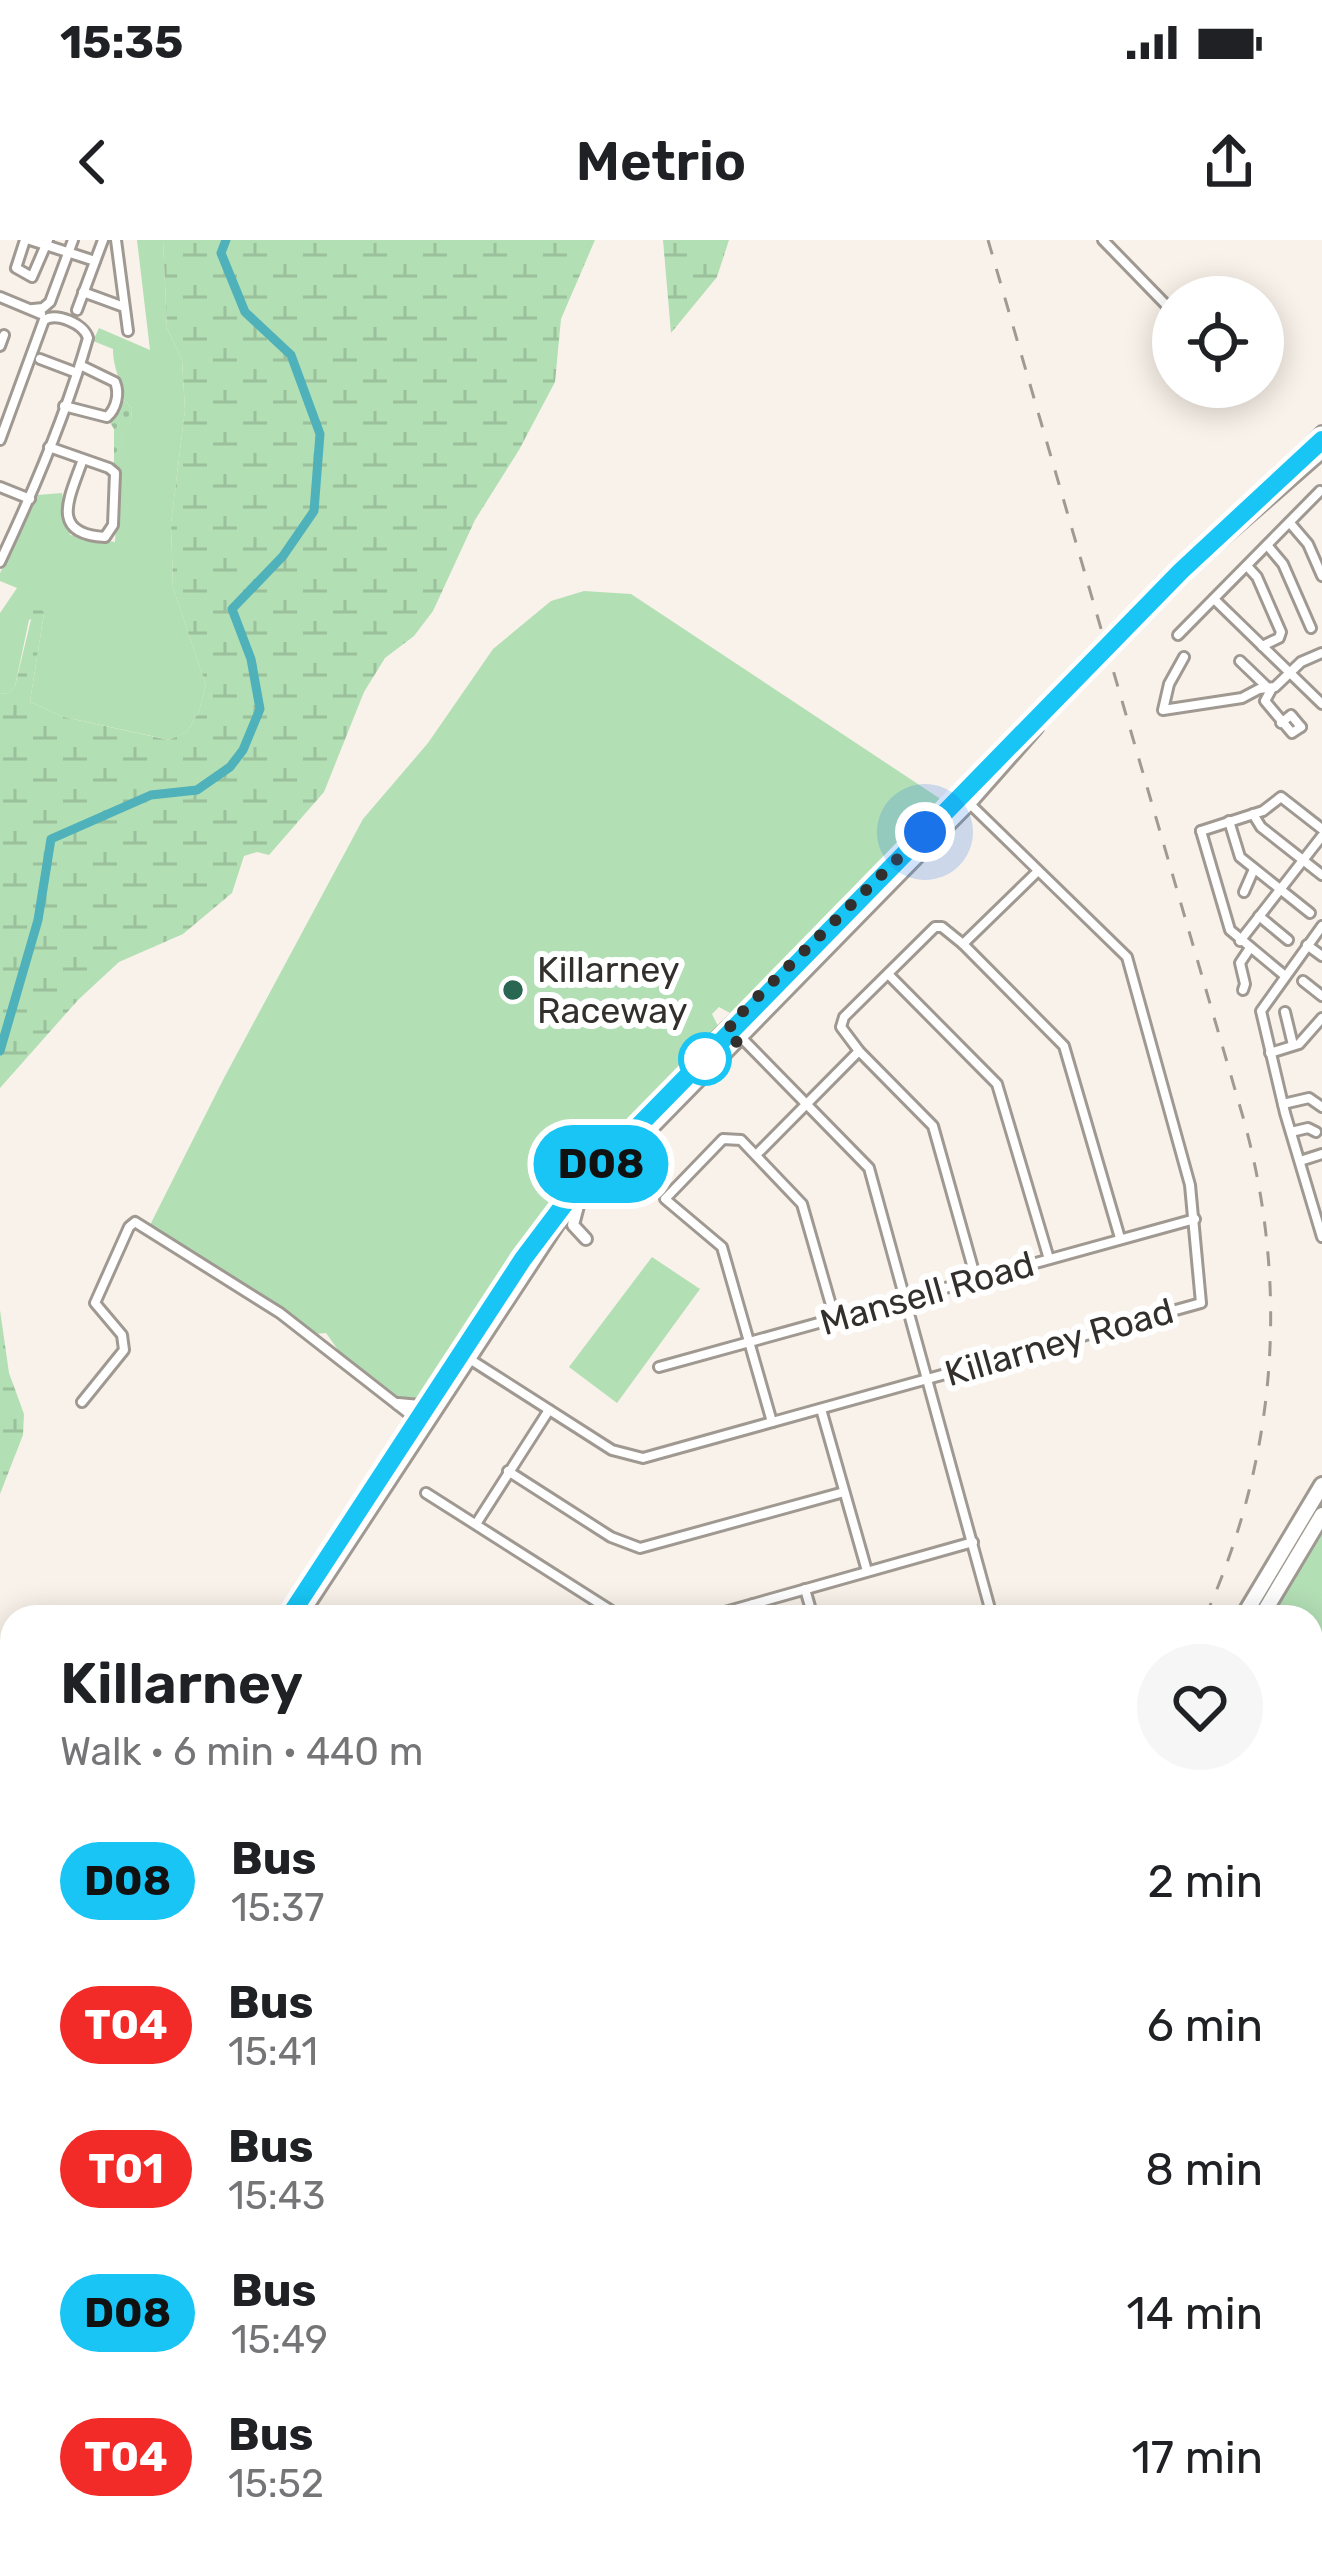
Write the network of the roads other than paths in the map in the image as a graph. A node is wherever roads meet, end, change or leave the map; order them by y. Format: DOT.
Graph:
graph roads {
  1 [pos="27,240"];
  2 [pos="73,240"];
  3 [pos="103,240"];
  4 [pos="116,240"];
  5 [pos="1103,240"];
  6 [pos="47,243"];
  7 [pos="65,253"];
  8 [pos="94,263"];
  9 [pos="1152,290"];
  10 [pos="83,292"];
  11 [pos="0,297"];
  12 [pos="124,307"];
  13 [pos="77,310"];
  14 [pos="46,312"];
  15 [pos="125,330"];
  16 [pos="4,335"];
  17 [pos="0,346"];
  18 [pos="40,359"];
  19 [pos="78,369"];
  20 [pos="64,406"];
  21 [pos="1322,432"];
  22 [pos="0,440"];
  23 [pos="49,446"];
  24 [pos="1306,447"];
  25 [pos="1320,458"];
  26 [pos="83,460"];
  27 [pos="0,487"];
  28 [pos="1320,491"];
  29 [pos="30,499"];
  30 [pos="1290,523"];
  31 [pos="1322,538"];
  32 [pos="1267,544"];
  33 [pos="1307,544"];
  34 [pos="0,562"];
  35 [pos="1247,566"];
  36 [pos="1322,574"];
  37 [pos="1214,599"];
  38 [pos="1246,608"];
  39 [pos="1322,619"];
  40 [pos="1235,620"];
  41 [pos="1125,632"];
  42 [pos="1178,635"];
  43 [pos="1262,646"];
  44 [pos="1322,652"];
  45 [pos="1184,657"];
  46 [pos="1240,661"];
  47 [pos="1290,672"];
  48 [pos="1272,687"];
  49 [pos="1321,701"];
  50 [pos="1281,723"];
  51 [pos="965,800"];
  52 [pos="1253,814"];
  53 [pos="1228,821"];
  54 [pos="1322,832"];
  55 [pos="1304,860"];
  56 [pos="1254,869"];
  57 [pos="1039,871"];
  58 [pos="1322,875"];
  59 [pos="1281,890"];
  60 [pos="1244,892"];
  61 [pos="1310,913"];
  62 [pos="1259,916"];
  63 [pos="1322,926"];
  64 [pos="1240,940"];
  65 [pos="1288,940"];
  66 [pos="963,944"];
  67 [pos="1307,945"];
  68 [pos="1250,948"];
  69 [pos="1322,956"];
  70 [pos="888,974"];
  71 [pos="1284,975"];
  72 [pos="1303,981"];
  73 [pos="1243,990"];
  74 [pos="1322,996"];
  75 [pos="1285,1012"];
  76 [pos="1322,1018"];
  77 [pos="729,1025"];
  78 [pos="1319,1030"];
  79 [pos="741,1037"];
  80 [pos="1293,1046"];
  81 [pos="859,1051"];
  82 [pos="1270,1053"];
  83 [pos="808,1102"];
  84 [pos="1283,1104"];
  85 [pos="1322,1107"];
  86 [pos="1291,1132"];
  87 [pos="1316,1132"];
  88 [pos="757,1154"];
  89 [pos="1322,1154"];
  90 [pos="1300,1161"];
  91 [pos="1322,1184"];
  92 [pos="590,1189"];
  93 [pos="1307,1189"];
  94 [pos="1319,1216"];
  95 [pos="1195,1219"];
  96 [pos="586,1238"];
  97 [pos="1120,1238"];
  98 [pos="1322,1238"];
  99 [pos="1048,1259"];
  100 [pos="976,1279"];
  101 [pos="908,1299"];
  102 [pos="835,1319"];
  103 [pos="748,1343"];
  104 [pos="457,1351"];
  105 [pos="470,1359"];
  106 [pos="658,1366"];
  107 [pos="927,1379"];
  108 [pos="82,1402"];
  109 [pos="398,1404"];
  110 [pos="821,1408"];
  111 [pos="549,1410"];
  112 [pos="416,1412"];
  113 [pos="772,1422"];
  114 [pos="426,1427"];
  115 [pos="508,1471"];
  116 [pos="1322,1485"];
  117 [pos="844,1492"];
  118 [pos="426,1493"];
  119 [pos="1322,1515"];
  120 [pos="476,1524"];
  121 [pos="973,1542"];
  122 [pos="867,1571"];
  123 [pos="805,1589"];
  124 [pos="753,1604"];
  125 [pos="293,1605"];
  126 [pos="309,1605"];
  127 [pos="602,1605"];
  128 [pos="749,1605"];
  129 [pos="810,1605"];
  130 [pos="989,1605"];
  131 [pos="1250,1605"];
  132 [pos="1268,1605"];
  1 -- 6 [label="street"];
  1 -- 6 [label="street"];
  2 -- 7 [label="street"];
  3 -- 8 [label="street"];
  4 -- 12 [label="street"];
  5 -- 9 [label="street"];
  6 -- 7 [label="street"];
  7 -- 8 [label="street"];
  7 -- 14 [label="street"];
  8 -- 10 [label="street"];
  10 -- 12 [label="street"];
  10 -- 13 [label="street"];
  11 -- 14 [label="street"];
  12 -- 15 [label="street"];
  14 -- 19 [label="street"];
  14 -- 22 [label="street"];
  16 -- 17 [label="street"];
  18 -- 19 [label="street"];
  19 -- 20 [label="street"];
  19 -- 20 [label="street"];
  20 -- 23 [label="street"];
  21 -- 24 [label="main road"];
  23 -- 26 [label="street"];
  23 -- 29 [label="street"];
  24 -- 25 [label="street"];
  24 -- 41 [label="main road"];
  25 -- 41 [label="main road"];
  26 -- 26 [label="street"];
  27 -- 29 [label="street"];
  28 -- 30 [label="street"];
  29 -- 34 [label="street"];
  30 -- 32 [label="street"];
  30 -- 33 [label="street"];
  31 -- 33 [label="street"];
  32 -- 35 [label="street"];
  32 -- 39 [label="street"];
  33 -- 36 [label="street"];
  35 -- 37 [label="street"];
  35 -- 43 [label="street"];
  37 -- 40 [label="street"];
  37 -- 42 [label="street"];
  38 -- 40 [label="street"];
  40 -- 43 [label="street"];
  41 -- 51 [label="main road, bridge"];
  43 -- 47 [label="street"];
  44 -- 47 [label="street"];
  45 -- 48 [label="street"];
  46 -- 48 [label="street"];
  47 -- 48 [label="street"];
  47 -- 49 [label="street"];
  48 -- 50 [label="street"];
  51 -- 57 [label="street, Killarney Road"];
  51 -- 77 [label="main road"];
  51 -- 79 [label="main road"];
  52 -- 53 [label="street"];
  52 -- 54 [label="street"];
  52 -- 55 [label="street"];
  53 -- 56 [label="street"];
  53 -- 64 [label="street"];
  54 -- 55 [label="street"];
  55 -- 58 [label="street"];
  55 -- 59 [label="street"];
  56 -- 59 [label="street"];
  56 -- 60 [label="street"];
  57 -- 66 [label="street"];
  57 -- 95 [label="street, Killarney Road"];
  59 -- 61 [label="street"];
  59 -- 62 [label="street"];
  62 -- 64 [label="street"];
  62 -- 65 [label="street"];
  63 -- 67 [label="street"];
  64 -- 68 [label="street"];
  66 -- 70 [label="street"];
  66 -- 97 [label="street"];
  67 -- 69 [label="street"];
  67 -- 71 [label="street"];
  68 -- 71 [label="street"];
  68 -- 73 [label="street"];
  70 -- 81 [label="street"];
  70 -- 99 [label="street"];
  71 -- 82 [label="street"];
  72 -- 74 [label="street"];
  75 -- 80 [label="street"];
  76 -- 78 [label="street"];
  77 -- 79 [label="street"];
  77 -- 104 [label="main road"];
  78 -- 80 [label="street"];
  79 -- 83 [label="street"];
  79 -- 92 [label="main road"];
  80 -- 82 [label="street"];
  81 -- 83 [label="street"];
  81 -- 100 [label="street"];
  82 -- 84 [label="street"];
  83 -- 88 [label="street"];
  83 -- 101 [label="street"];
  84 -- 85 [label="street"];
  84 -- 86 [label="street"];
  86 -- 87 [label="street"];
  86 -- 90 [label="street"];
  88 -- 102 [label="street"];
  88 -- 103 [label="street"];
  89 -- 90 [label="street"];
  90 -- 93 [label="street"];
  91 -- 93 [label="street"];
  92 -- 96 [label="main road"];
  92 -- 105 [label="main road"];
  93 -- 94 [label="street"];
  94 -- 98 [label="street"];
  95 -- 97 [label="street, Mansell Road"];
  95 -- 107 [label="street, Killarney Road"];
  97 -- 99 [label="street, Mansell Road"];
  99 -- 100 [label="street, Mansell Road"];
  100 -- 101 [label="street, Mansell Road"];
  101 -- 102 [label="street, Mansell Road"];
  101 -- 107 [label="street"];
  102 -- 103 [label="street, Mansell Road"];
  103 -- 106 [label="street, Mansell Road"];
  103 -- 113 [label="street"];
  104 -- 105 [label="street, Killarney Road"];
  104 -- 112 [label="main road"];
  105 -- 111 [label="street, Killarney Road"];
  105 -- 114 [label="main road"];
  107 -- 110 [label="street, Killarney Road"];
  107 -- 121 [label="street"];
  108 -- 109 [label="street"];
  109 -- 112 [label="main road"];
  110 -- 113 [label="street, Killarney Road"];
  110 -- 117 [label="street"];
  111 -- 113 [label="street, Killarney Road"];
  111 -- 115 [label="street"];
  112 -- 114 [label="street"];
  112 -- 125 [label="main road"];
  114 -- 126 [label="main road"];
  115 -- 117 [label="street"];
  115 -- 120 [label="street"];
  116 -- 131 [label="highway"];
  117 -- 122 [label="street"];
  118 -- 120 [label="street"];
  119 -- 132 [label="highway"];
  120 -- 127 [label="street"];
  121 -- 122 [label="street"];
  121 -- 130 [label="street"];
  122 -- 123 [label="street"];
  123 -- 124 [label="street"];
  123 -- 129 [label="street"];
  124 -- 128 [label="street"];
}
